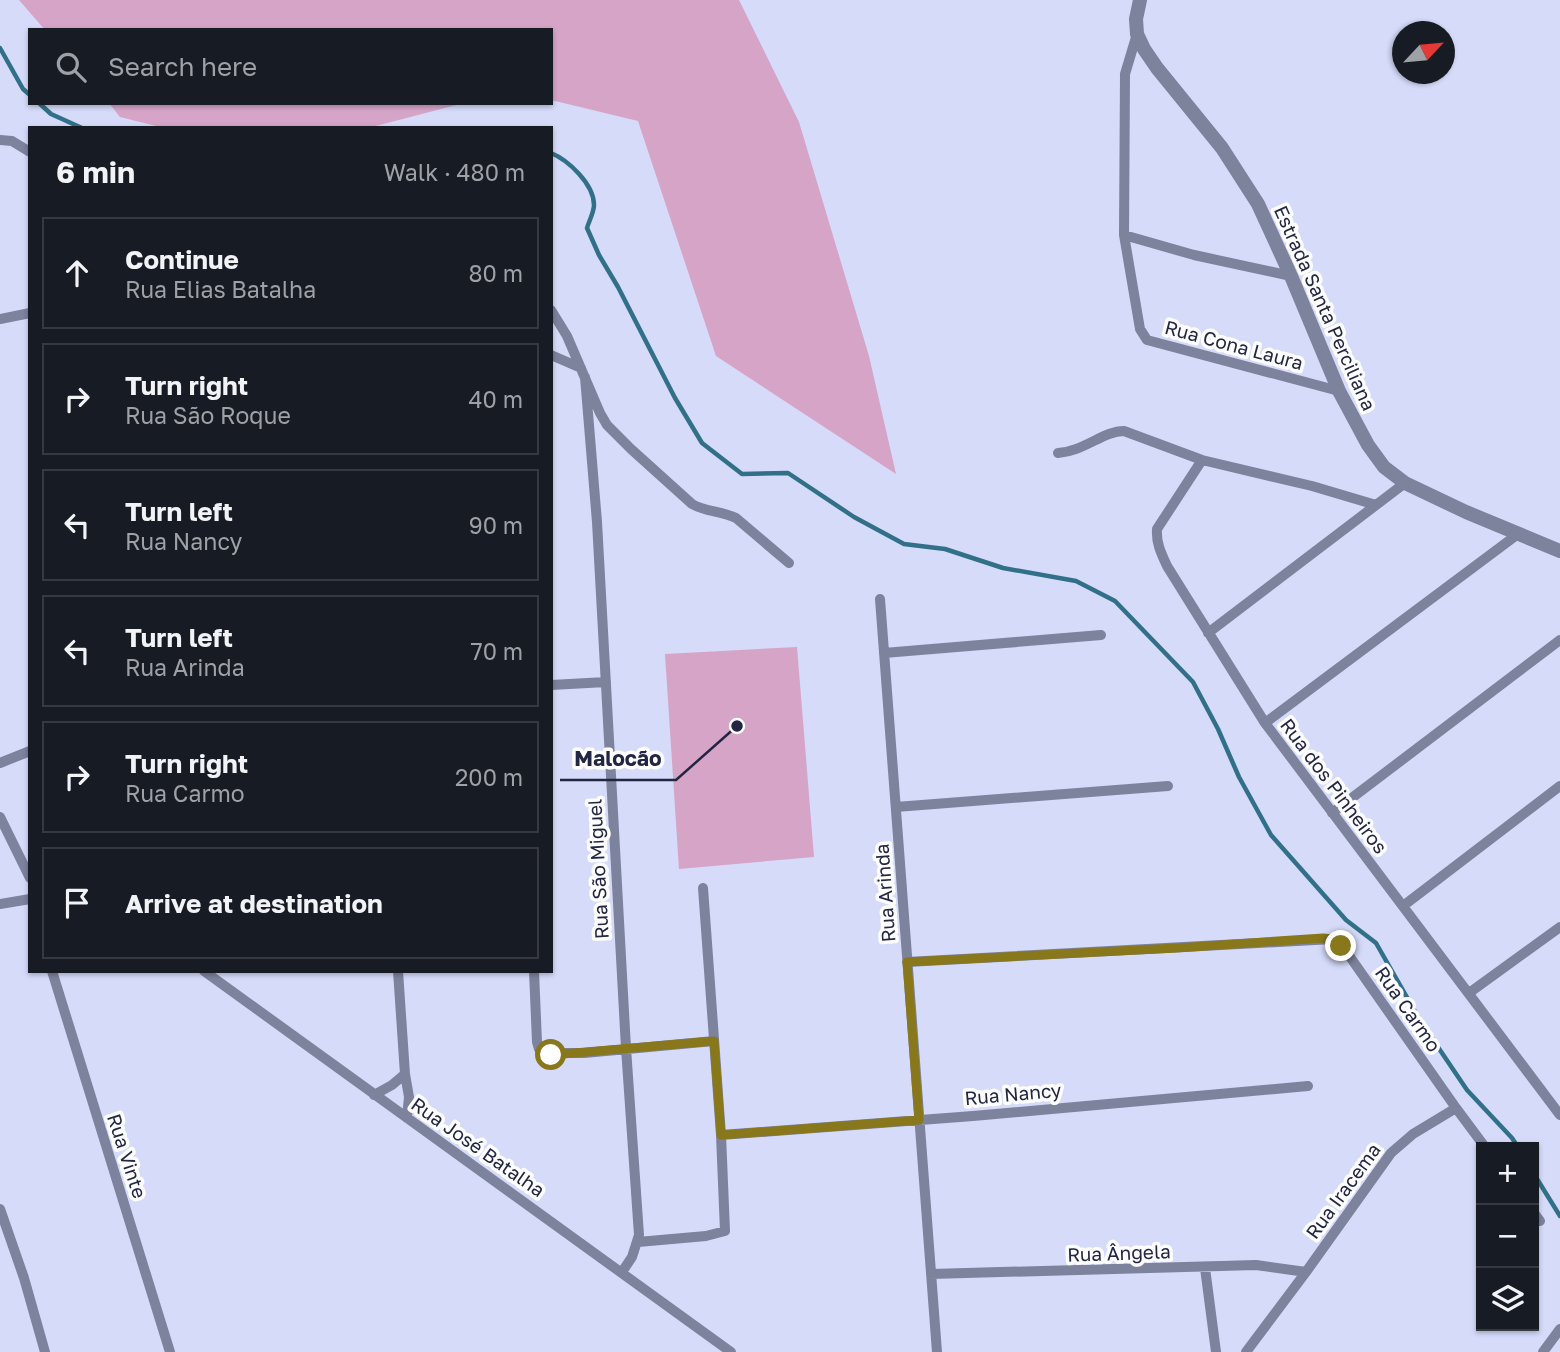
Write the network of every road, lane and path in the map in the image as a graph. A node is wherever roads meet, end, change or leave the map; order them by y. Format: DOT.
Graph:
graph roads {
  1 [pos="1140,0"];
  2 [pos="1138,34"];
  3 [pos="0,140"];
  4 [pos="28,151"];
  5 [pos="1124,235"];
  6 [pos="1291,276"];
  7 [pos="28,313"];
  8 [pos="553,313"];
  9 [pos="0,319"];
  10 [pos="553,356"];
  11 [pos="583,372"];
  12 [pos="1339,391"];
  13 [pos="1058,453"];
  14 [pos="1202,460"];
  15 [pos="1405,482"];
  16 [pos="1376,505"];
  17 [pos="1518,534"];
  18 [pos="1560,551"];
  19 [pos="789,563"];
  20 [pos="880,599"];
  21 [pos="1208,634"];
  22 [pos="1101,635"];
  23 [pos="1560,640"];
  24 [pos="884,653"];
  25 [pos="606,682"];
  26 [pos="553,685"];
  27 [pos="1265,723"];
  28 [pos="28,752"];
  29 [pos="0,763"];
  30 [pos="1168,786"];
  31 [pos="1560,786"];
  32 [pos="896,807"];
  33 [pos="1332,813"];
  34 [pos="0,817"];
  35 [pos="28,874"];
  36 [pos="703,888"];
  37 [pos="28,899"];
  38 [pos="0,904"];
  39 [pos="1403,906"];
  40 [pos="1560,928"];
  41 [pos="907,962"];
  42 [pos="53,973"];
  43 [pos="207,973"];
  44 [pos="398,973"];
  45 [pos="534,973"];
  46 [pos="1469,993"];
  47 [pos="714,1041"];
  48 [pos="626,1048"];
  49 [pos="405,1073"];
  50 [pos="1308,1086"];
  51 [pos="374,1095"];
  52 [pos="1456,1108"];
  53 [pos="1560,1115"];
  54 [pos="407,1118"];
  55 [pos="919,1120"];
  56 [pos="721,1135"];
  57 [pos="1481,1142"];
  58 [pos="0,1209"];
  59 [pos="638,1241"];
  60 [pos="1205,1268"];
  61 [pos="622,1272"];
  62 [pos="1306,1272"];
  63 [pos="931,1274"];
  64 [pos="1560,1329"];
  65 [pos="45,1352"];
  66 [pos="170,1352"];
  67 [pos="731,1352"];
  68 [pos="937,1352"];
  69 [pos="1216,1352"];
  70 [pos="1245,1352"];
  71 [pos="1543,1352"];
  1 -- 2 [label="street"];
  2 -- 5 [label="street"];
  2 -- 6 [label="street, Estrada Santa Perciliana"];
  3 -- 4 [label="street"];
  5 -- 6 [label="street"];
  5 -- 12 [label="street, Rua Cona Laura"];
  6 -- 12 [label="street, Estrada Santa Perciliana"];
  7 -- 9 [label="street"];
  8 -- 11 [label="street"];
  10 -- 11 [label="street"];
  11 -- 19 [label="street"];
  11 -- 25 [label="street, Rua São Miguel"];
  12 -- 15 [label="street, Estrada Santa Perciliana"];
  13 -- 14 [label="street"];
  14 -- 16 [label="street"];
  14 -- 21 [label="street, Rua dos Pinheiros"];
  15 -- 16 [label="street"];
  15 -- 17 [label="street, Estrada Santa Perciliana"];
  16 -- 21 [label="street"];
  17 -- 18 [label="street, Estrada Santa Perciliana"];
  17 -- 27 [label="street"];
  20 -- 24 [label="street, Rua Arinda"];
  21 -- 27 [label="street, Rua dos Pinheiros"];
  22 -- 24 [label="street"];
  23 -- 33 [label="street"];
  24 -- 32 [label="street, Rua Arinda"];
  25 -- 26 [label="street"];
  25 -- 48 [label="street, Rua São Miguel"];
  27 -- 33 [label="street, Rua dos Pinheiros"];
  28 -- 29 [label="street"];
  30 -- 32 [label="street"];
  31 -- 39 [label="street"];
  32 -- 41 [label="street, Rua Arinda"];
  33 -- 39 [label="street, Rua dos Pinheiros"];
  34 -- 35 [label="street"];
  36 -- 47 [label="street"];
  37 -- 38 [label="street"];
  39 -- 46 [label="street, Rua dos Pinheiros"];
  40 -- 46 [label="street"];
  41 -- 52 [label="street, Rua Carmo"];
  41 -- 55 [label="street, Rua Arinda"];
  42 -- 66 [label="street, Rua Vinte"];
  43 -- 51 [label="street, Rua José Batalha"];
  44 -- 49 [label="street"];
  45 -- 48 [label="street"];
  46 -- 53 [label="street, Rua dos Pinheiros"];
  47 -- 48 [label="street"];
  47 -- 56 [label="street"];
  48 -- 59 [label="street, Rua São Miguel"];
  49 -- 51 [label="street"];
  49 -- 54 [label="street"];
  50 -- 55 [label="street, Rua Nancy"];
  51 -- 54 [label="street, Rua José Batalha"];
  52 -- 57 [label="street"];
  52 -- 62 [label="street, Rua Iracema"];
  54 -- 61 [label="street, Rua José Batalha"];
  55 -- 56 [label="street, Rua Nancy"];
  55 -- 63 [label="street, Rua Arinda"];
  56 -- 59 [label="street"];
  58 -- 65 [label="street"];
  59 -- 61 [label="street"];
  60 -- 62 [label="street, Rua Ângela"];
  60 -- 63 [label="street, Rua Ângela"];
  60 -- 69 [label="street"];
  61 -- 67 [label="street, Rua José Batalha"];
  62 -- 70 [label="street, Rua Iracema"];
  63 -- 68 [label="street, Rua Arinda"];
  64 -- 71 [label="street"];
}
